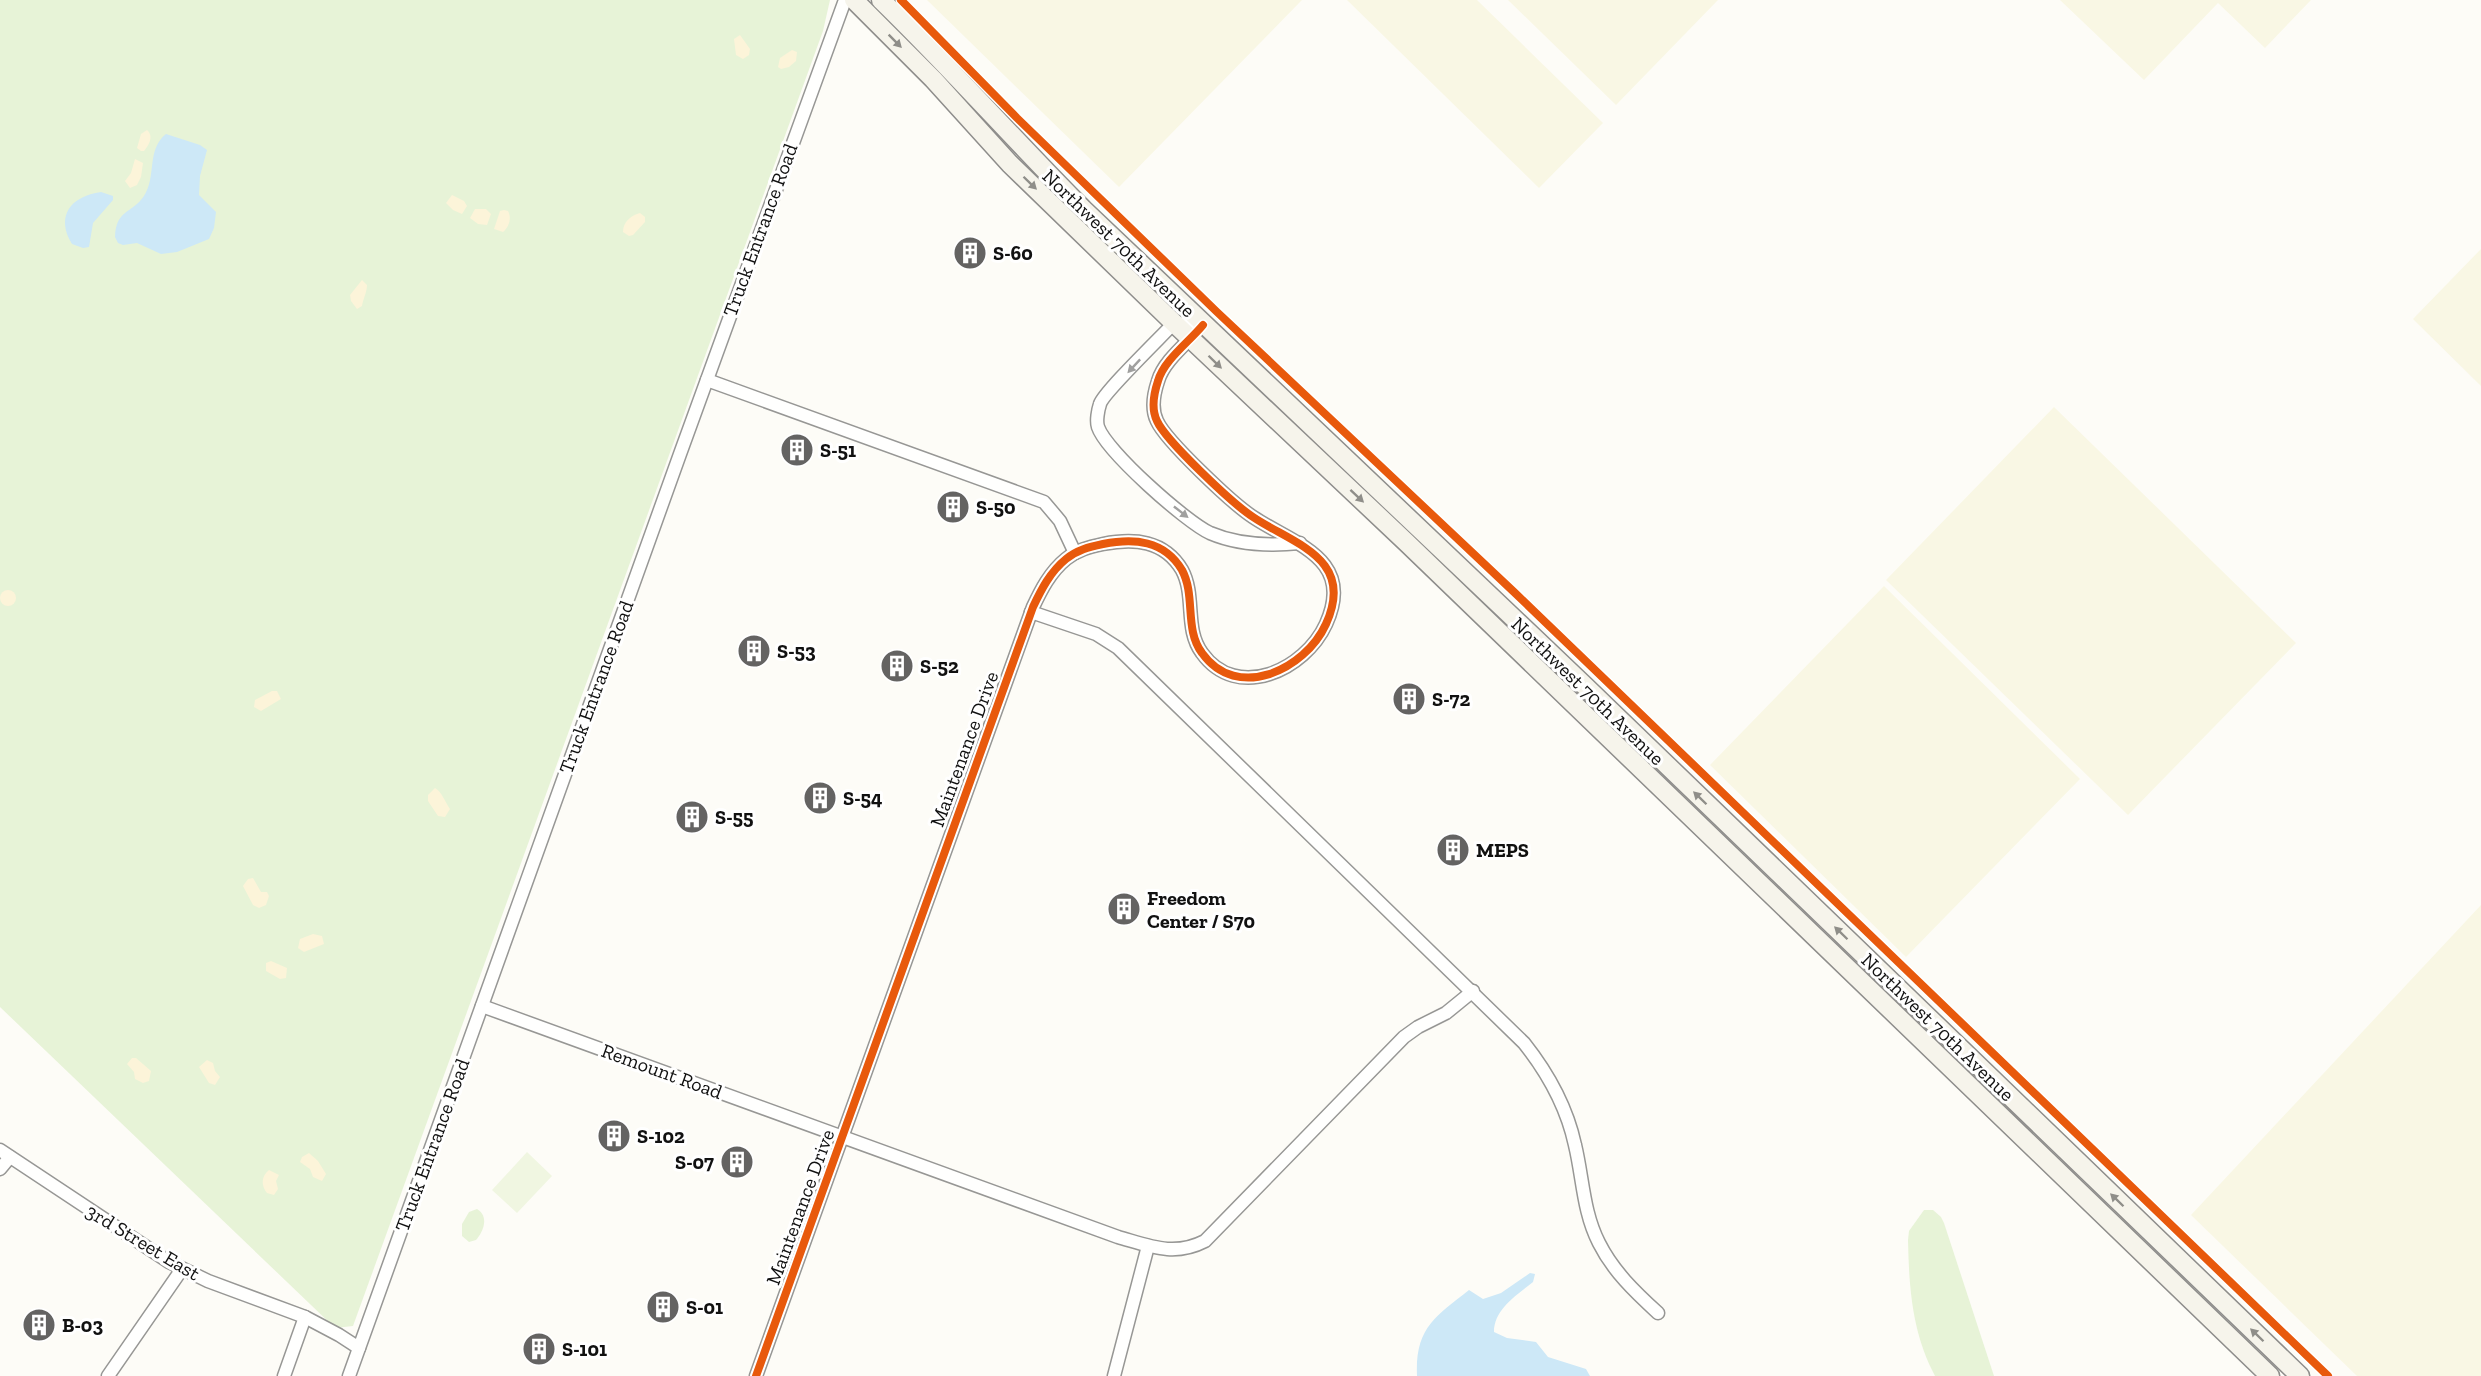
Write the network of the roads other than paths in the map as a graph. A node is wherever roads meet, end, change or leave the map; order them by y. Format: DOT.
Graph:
graph roads {
  1 [pos="845,0"];
  2 [pos="854,0"];
  3 [pos="881,0"];
  4 [pos="1174,323"];
  5 [pos="1197,332"];
  6 [pos="706,380"];
  7 [pos="1300,543"];
  8 [pos="1075,553"];
  9 [pos="1031,612"];
  10 [pos="1473,992"];
  11 [pos="482,1006"];
  12 [pos="843,1137"];
  13 [pos="5,1153"];
  14 [pos="0,1169"];
  15 [pos="1148,1246"];
  16 [pos="182,1269"];
  17 [pos="1658,1313"];
  18 [pos="305,1317"];
  19 [pos="359,1348"];
  20 [pos="108,1376"];
  21 [pos="284,1376"];
  22 [pos="350,1376"];
  23 [pos="756,1376"];
  24 [pos="1114,1376"];
  25 [pos="2271,1376"];
  26 [pos="2300,1376"];
  1 -- 6 [label="street, Truck Entrance Road"];
  2 -- 4 [label="main road, Northwest 70th Avenue, one-way"];
  3 -- 5 [label="main road, Northwest 70th Avenue"];
  4 -- 5 [label="main road, Northwest 70th Avenue"];
  4 -- 7 [label="street, one-way"];
  5 -- 7 [label="street"];
  5 -- 25 [label="main road, Northwest 70th Avenue, one-way"];
  26 -- 5 [label="main road, Northwest 70th Avenue, one-way"];
  6 -- 8 [label="street"];
  6 -- 11 [label="street, Truck Entrance Road"];
  7 -- 8 [label="street, Maintenance Drive"];
  8 -- 9 [label="street, Maintenance Drive"];
  9 -- 10 [label="street"];
  9 -- 12 [label="street, Maintenance Drive"];
  10 -- 15 [label="street, Remount Road"];
  10 -- 17 [label="street"];
  11 -- 12 [label="street, Remount Road"];
  11 -- 19 [label="street, Truck Entrance Road"];
  12 -- 15 [label="street, Remount Road"];
  12 -- 23 [label="street, Maintenance Drive"];
  13 -- 14 [label="street"];
  13 -- 16 [label="street, 3rd Street East"];
  15 -- 24 [label="street"];
  16 -- 18 [label="street, 3rd Street East"];
  16 -- 20 [label="street"];
  18 -- 19 [label="street, 3rd Street East"];
  18 -- 21 [label="street"];
  19 -- 22 [label="street, Truck Entrance Road"];
}
